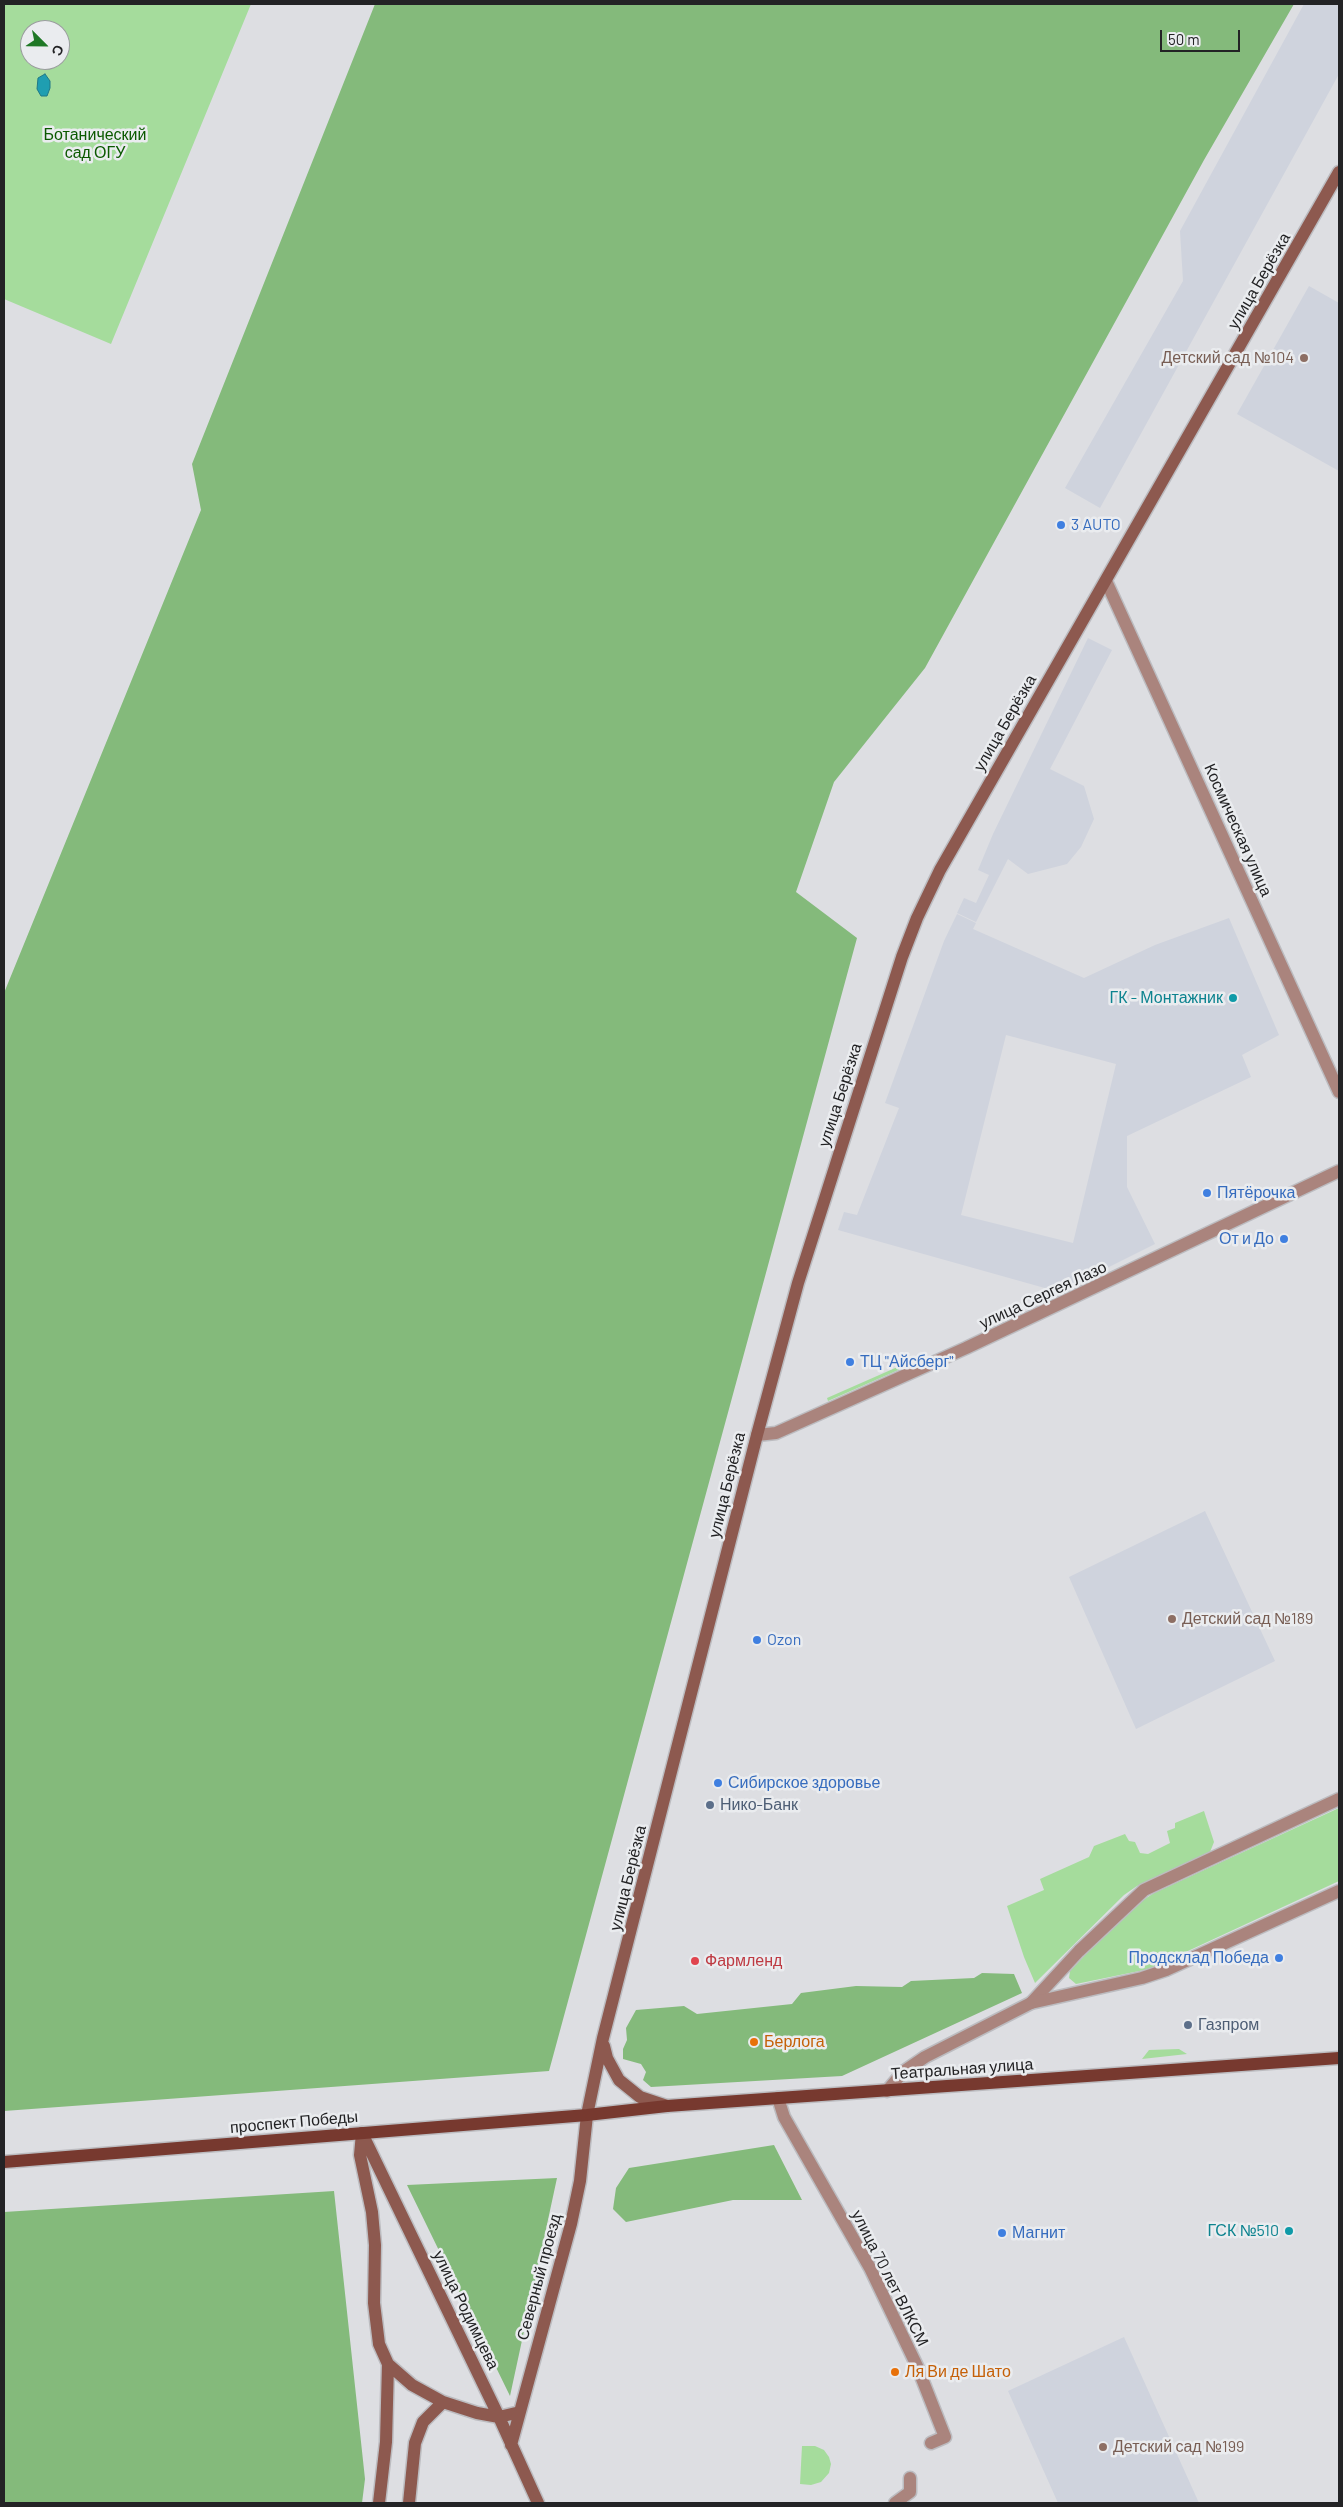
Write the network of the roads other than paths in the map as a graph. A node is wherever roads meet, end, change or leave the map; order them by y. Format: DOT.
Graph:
graph roads {
  1 [pos="1339,172"];
  2 [pos="1106,582"];
  3 [pos="1339,1092"];
  4 [pos="1339,1171"];
  5 [pos="757,1435"];
  6 [pos="1339,1799"];
  7 [pos="1339,1891"];
  8 [pos="1031,2004"];
  9 [pos="603,2038"];
  10 [pos="1339,2058"];
  11 [pos="886,2091"];
  12 [pos="778,2098"];
  13 [pos="667,2106"];
  14 [pos="587,2115"];
  15 [pos="362,2133"];
  16 [pos="4,2162"];
  17 [pos="388,2364"];
  18 [pos="443,2402"];
  19 [pos="520,2412"];
  20 [pos="499,2417"];
  21 [pos="932,2443"];
  22 [pos="511,2445"];
  23 [pos="910,2478"];
  24 [pos="379,2503"];
  25 [pos="409,2503"];
  26 [pos="538,2503"];
  27 [pos="895,2503"];
  1 -- 2 [label="main road, улица Берёзка"];
  2 -- 3 [label="street, Космическая улица"];
  2 -- 5 [label="main road, улица Берёзка"];
  4 -- 5 [label="street, улица Сергея Лазо"];
  5 -- 9 [label="main road, улица Берёзка"];
  6 -- 8 [label="street"];
  7 -- 8 [label="street"];
  8 -- 11 [label="street"];
  9 -- 13 [label="main road"];
  9 -- 14 [label="main road, улица Берёзка"];
  10 -- 11 [label="main road, Театральная улица"];
  11 -- 12 [label="main road, Театральная улица"];
  12 -- 13 [label="main road, Театральная улица"];
  12 -- 21 [label="street, улица 70 лет ВЛКСМ"];
  13 -- 14 [label="main road, Театральная улица"];
  14 -- 15 [label="main road, проспект Победы"];
  14 -- 19 [label="main road, Северный проезд"];
  15 -- 16 [label="main road, проспект Победы"];
  15 -- 17 [label="main road"];
  15 -- 20 [label="main road, улица Родимцева"];
  17 -- 18 [label="main road"];
  17 -- 24 [label="main road"];
  18 -- 20 [label="main road"];
  18 -- 25 [label="main road"];
  19 -- 20 [label="main road"];
  19 -- 22 [label="main road, Северный проезд"];
  20 -- 22 [label="main road, улица Родимцева"];
  22 -- 26 [label="main road, улица Родимцева"];
  23 -- 27 [label="street"];
}
